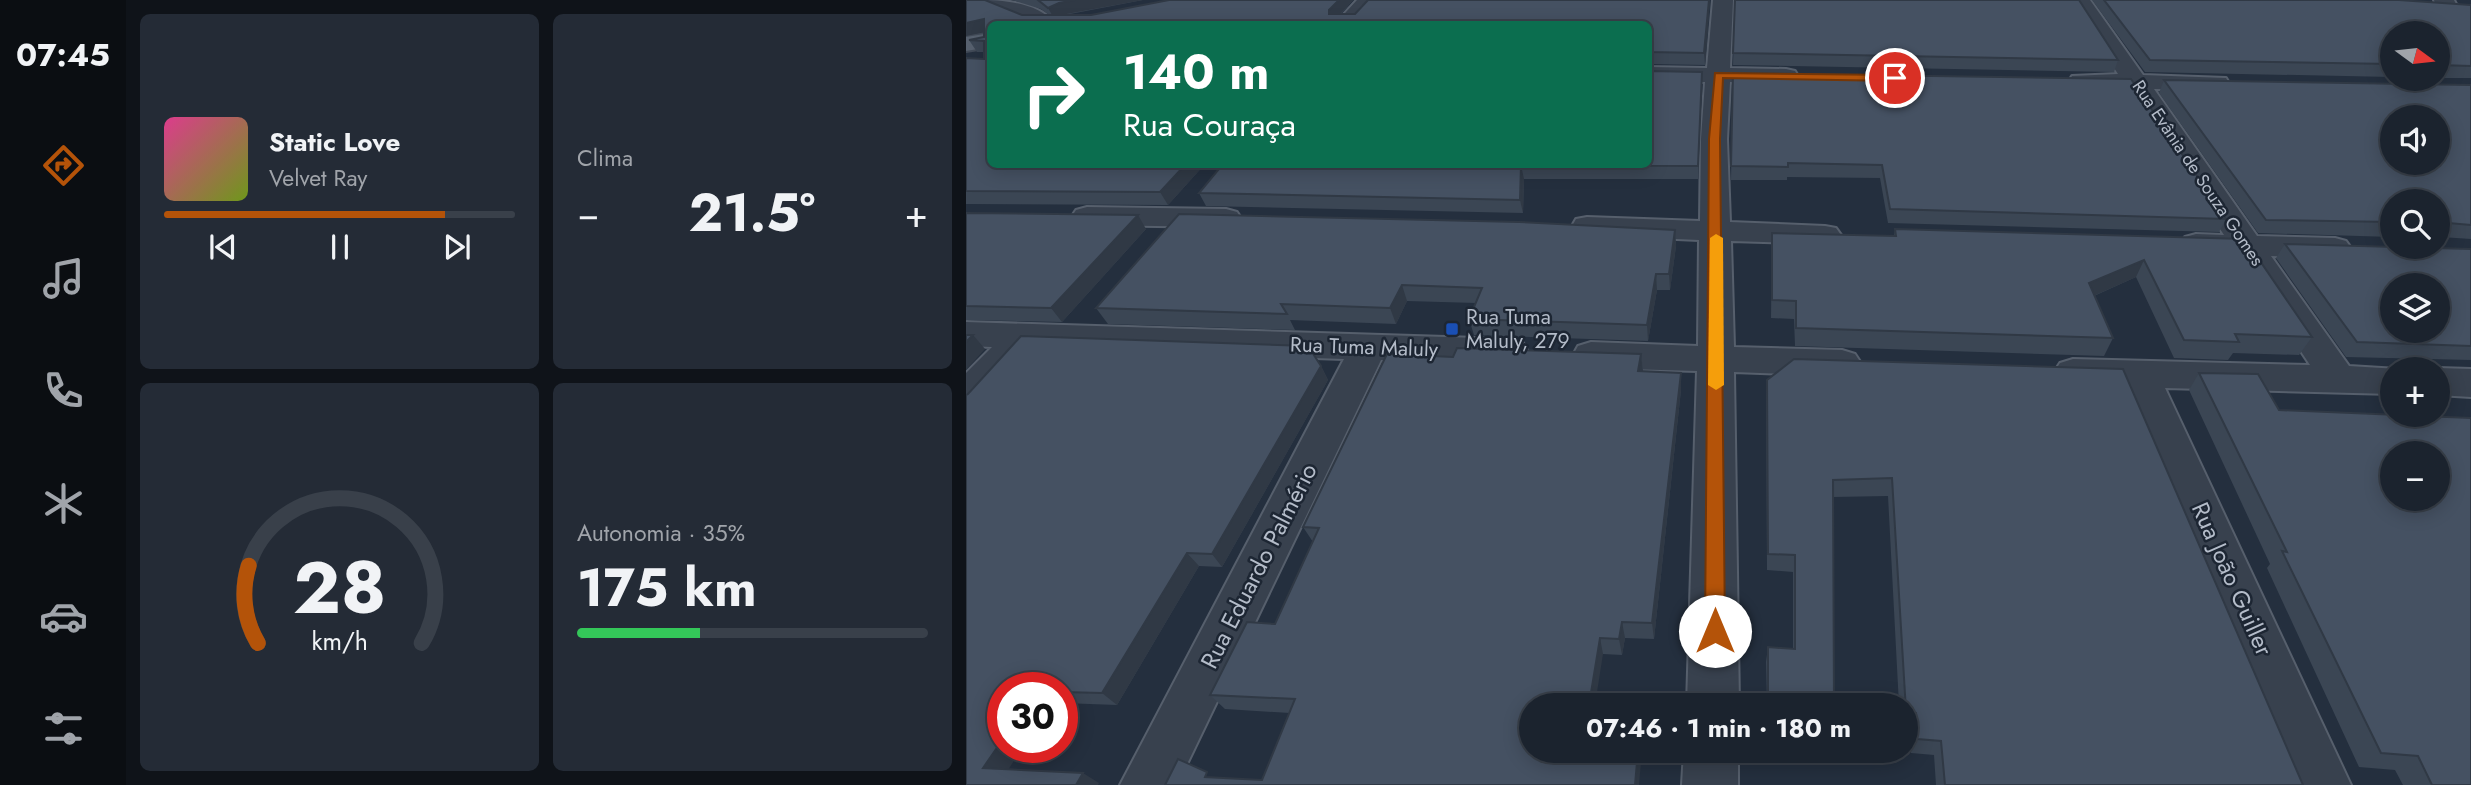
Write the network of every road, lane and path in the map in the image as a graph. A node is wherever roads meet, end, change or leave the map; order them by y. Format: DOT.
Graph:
graph roads {
  1 [pos="988,0"];
  2 [pos="1368,0"];
  3 [pos="1723,0"];
  4 [pos="2080,0"];
  5 [pos="2439,5"];
  6 [pos="2471,9"];
  7 [pos="1039,21"];
  8 [pos="1349,21"];
  9 [pos="2471,25"];
  10 [pos="987,40"];
  11 [pos="966,44"];
  12 [pos="966,61"];
  13 [pos="987,62"];
  14 [pos="1652,74"];
  15 [pos="1718,75"];
  16 [pos="1805,76"];
  17 [pos="2064,81"];
  18 [pos="2136,82"];
  19 [pos="2234,84"];
  20 [pos="1201,191"];
  21 [pos="1059,216"];
  22 [pos="1178,218"];
  23 [pos="1256,219"];
  24 [pos="1559,226"];
  25 [pos="1716,231"];
  26 [pos="1853,236"];
  27 [pos="2166,244"];
  28 [pos="2248,246"];
  29 [pos="1151,247"];
  30 [pos="2368,249"];
  31 [pos="1099,307"];
  32 [pos="966,334"];
  33 [pos="1023,336"];
  34 [pos="1073,337"];
  35 [pos="1369,347"];
  36 [pos="1715,359"];
  37 [pos="1875,365"];
  38 [pos="2043,370"];
  39 [pos="2140,374"];
  40 [pos="2339,380"];
  41 [pos="2380,381"];
  42 [pos="966,397"];
  43 [pos="1713,693"];
  44 [pos="1711,763"];
  45 [pos="1148,785"];
  46 [pos="1710,785"];
  47 [pos="2323,785"];
  1 -- 7 [label="street"];
  2 -- 8 [label="street"];
  3 -- 15 [label="street"];
  4 -- 18 [label="street, Rua Evânia de Souza Gomes"];
  5 -- 6 [label="street"];
  5 -- 9 [label="street"];
  10 -- 11 [label="main road"];
  12 -- 13 [label="street"];
  14 -- 15 [label="street"];
  15 -- 16 [label="street"];
  15 -- 25 [label="street"];
  17 -- 18 [label="street"];
  18 -- 19 [label="street"];
  18 -- 28 [label="street, Rua Evânia de Souza Gomes"];
  20 -- 22 [label="street"];
  21 -- 22 [label="street"];
  22 -- 23 [label="street"];
  22 -- 29 [label="street"];
  24 -- 25 [label="street"];
  25 -- 26 [label="street"];
  25 -- 36 [label="street"];
  27 -- 28 [label="street"];
  28 -- 30 [label="street"];
  28 -- 40 [label="street, Rua Evânia de Souza Gomes"];
  31 -- 34 [label="street"];
  32 -- 33 [label="street, Rua Tuma Maluly"];
  33 -- 34 [label="street, Rua Tuma Maluly"];
  33 -- 42 [label="street"];
  34 -- 35 [label="street, Rua Tuma Maluly"];
  35 -- 36 [label="street, Rua Tuma Maluly"];
  35 -- 45 [label="street, Rua Eduardo Palmério"];
  36 -- 37 [label="street, Rua Tuma Maluly"];
  36 -- 43 [label="street"];
  38 -- 39 [label="street"];
  39 -- 40 [label="street"];
  39 -- 47 [label="street, Rua João Guiller"];
  40 -- 41 [label="street"];
  44 -- 46 [label="street"];
}
